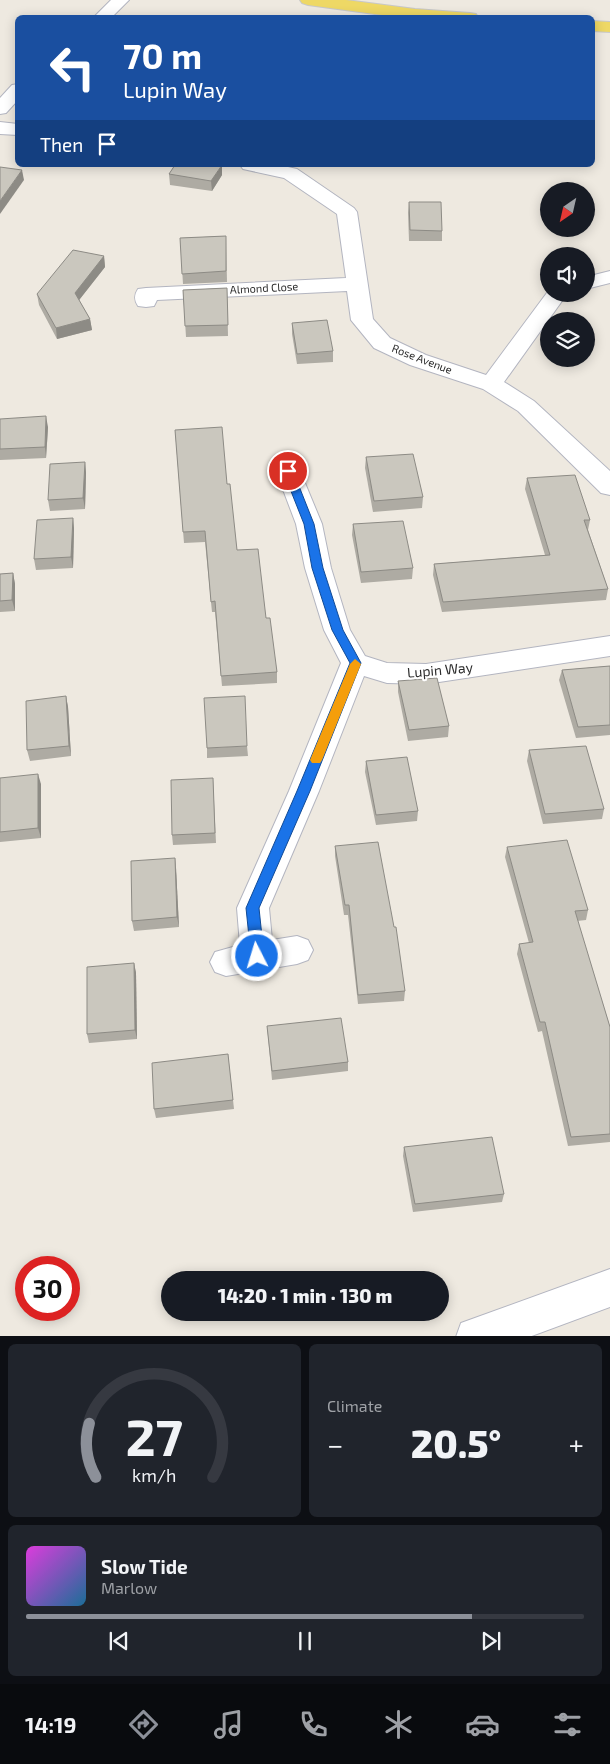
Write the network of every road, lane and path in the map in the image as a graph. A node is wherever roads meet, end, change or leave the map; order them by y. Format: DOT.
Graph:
graph roads {
  1 [pos="121,0"];
  2 [pos="308,0"];
  3 [pos="104,15"];
  4 [pos="429,15"];
  5 [pos="595,26"];
  6 [pos="610,27"];
  7 [pos="15,93"];
  8 [pos="0,109"];
  9 [pos="0,128"];
  10 [pos="15,130"];
  11 [pos="260,167"];
  12 [pos="610,277"];
  13 [pos="595,281"];
  14 [pos="358,284"];
  15 [pos="145,295"];
  16 [pos="551,302"];
  17 [pos="491,384"];
  18 [pos="288,471"];
  19 [pos="609,485"];
  20 [pos="610,646"];
  21 [pos="356,663"];
  22 [pos="297,950"];
  23 [pos="257,956"];
  24 [pos="226,962"];
  25 [pos="610,1288"];
  26 [pos="475,1336"];
  1 -- 3 [label="street"];
  2 -- 4 [label="main road"];
  5 -- 6 [label="main road"];
  7 -- 8 [label="street"];
  9 -- 10 [label="street"];
  11 -- 14 [label="street, Rose Avenue"];
  12 -- 13 [label="street"];
  14 -- 15 [label="street, Almond Close"];
  14 -- 17 [label="street, Rose Avenue"];
  16 -- 17 [label="street"];
  17 -- 19 [label="street, Rose Avenue"];
  18 -- 21 [label="street"];
  20 -- 21 [label="street, Lupin Way"];
  21 -- 23 [label="street"];
  22 -- 23 [label="street"];
  23 -- 24 [label="street"];
  25 -- 26 [label="street"];
}
